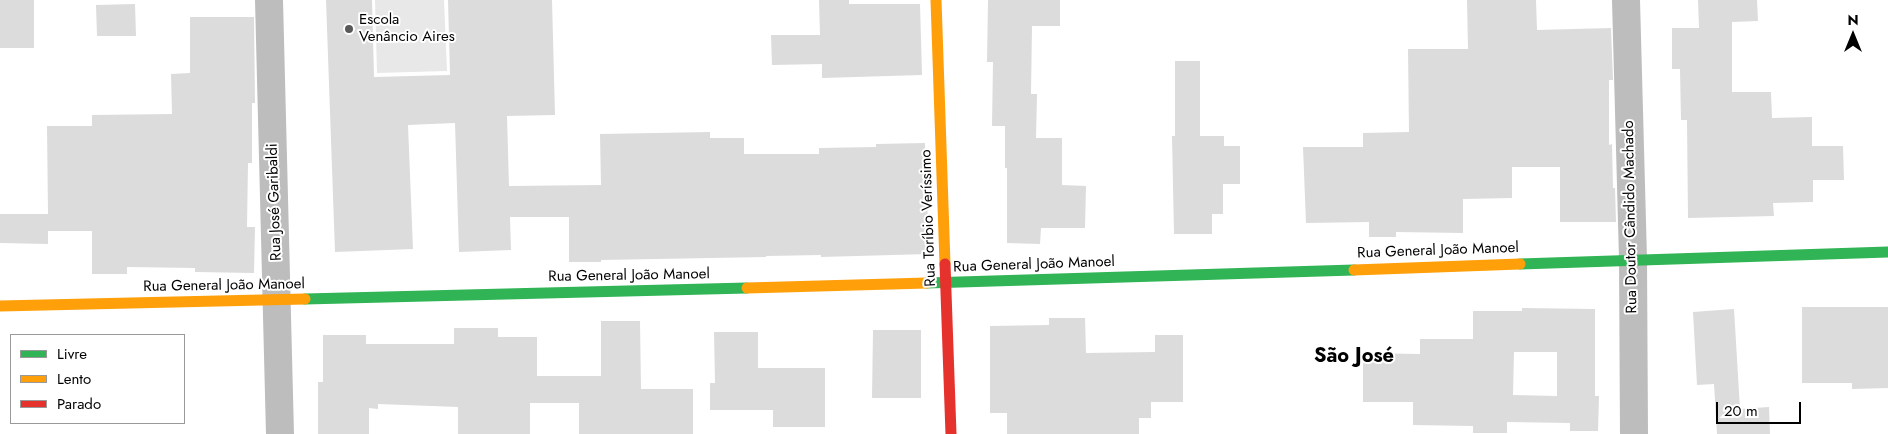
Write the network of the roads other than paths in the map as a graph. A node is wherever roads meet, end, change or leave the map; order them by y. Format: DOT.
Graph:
graph roads {
  1 [pos="269,0"];
  2 [pos="936,0"];
  3 [pos="1626,0"];
  4 [pos="1888,252"];
  5 [pos="1633,259"];
  6 [pos="946,283"];
  7 [pos="277,300"];
  8 [pos="0,306"];
  9 [pos="280,434"];
  10 [pos="951,434"];
  11 [pos="1634,434"];
  1 -- 7 [label="street, Rua José Garibaldi"];
  2 -- 6 [label="street, Rua Toríbio Veríssimo"];
  3 -- 5 [label="street, Rua Doutor Cândido Machado"];
  4 -- 5 [label="street, Rua General João Manoel"];
  5 -- 6 [label="street, Rua General João Manoel"];
  5 -- 11 [label="street, Rua Doutor Cândido Machado"];
  6 -- 7 [label="street, Rua General João Manoel"];
  6 -- 10 [label="street, Rua Toríbio Veríssimo"];
  7 -- 8 [label="street, Rua General João Manoel"];
  7 -- 9 [label="street, Rua José Garibaldi"];
}
